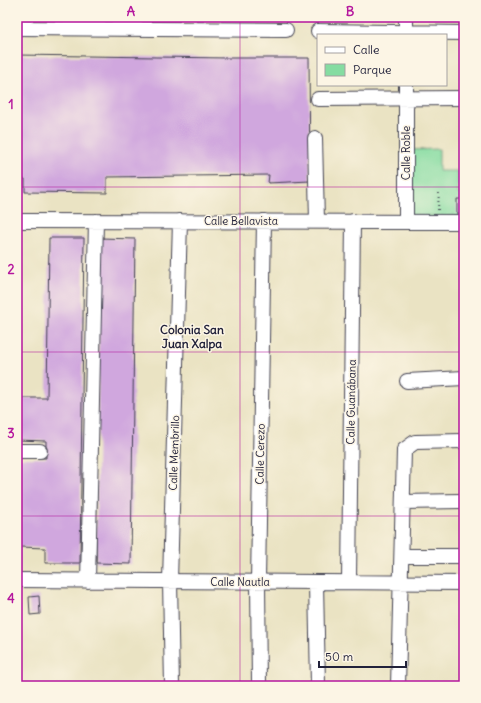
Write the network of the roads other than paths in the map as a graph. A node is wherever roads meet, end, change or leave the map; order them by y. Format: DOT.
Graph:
graph roads {
  1 [pos="406,17"];
  2 [pos="17,28"];
  3 [pos="286,30"];
  4 [pos="318,31"];
  5 [pos="464,32"];
  6 [pos="406,34"];
  7 [pos="406,92"];
  8 [pos="464,98"];
  9 [pos="318,100"];
  10 [pos="314,138"];
  11 [pos="17,221"];
  12 [pos="96,221"];
  13 [pos="180,221"];
  14 [pos="264,221"];
  15 [pos="317,221"];
  16 [pos="353,221"];
  17 [pos="406,222"];
  18 [pos="464,222"];
  19 [pos="464,378"];
  20 [pos="407,381"];
  21 [pos="462,441"];
  22 [pos="17,451"];
  23 [pos="40,451"];
  24 [pos="461,501"];
  25 [pos="403,502"];
  26 [pos="402,556"];
  27 [pos="458,556"];
  28 [pos="17,580"];
  29 [pos="88,581"];
  30 [pos="170,581"];
  31 [pos="258,582"];
  32 [pos="316,582"];
  33 [pos="349,582"];
  34 [pos="400,583"];
  35 [pos="464,583"];
  36 [pos="172,686"];
  37 [pos="259,686"];
  38 [pos="318,686"];
  39 [pos="398,686"];
  1 -- 6 [label="street"];
  2 -- 3 [label="street"];
  4 -- 6 [label="street"];
  5 -- 6 [label="street"];
  7 -- 8 [label="street"];
  7 -- 9 [label="street"];
  7 -- 17 [label="street, Calle Roble"];
  10 -- 15 [label="street"];
  11 -- 12 [label="street, Calle Bellavista"];
  12 -- 13 [label="street, Calle Bellavista"];
  12 -- 29 [label="street"];
  13 -- 14 [label="street, Calle Bellavista"];
  13 -- 30 [label="street, Calle Membrillo"];
  14 -- 15 [label="street, Calle Bellavista"];
  14 -- 31 [label="street, Calle Cerezo"];
  15 -- 16 [label="street, Calle Bellavista"];
  16 -- 17 [label="street, Calle Bellavista"];
  16 -- 33 [label="street, Calle Guanábana"];
  17 -- 18 [label="street, Calle Bellavista"];
  19 -- 20 [label="street"];
  21 -- 25 [label="street"];
  22 -- 23 [label="street"];
  24 -- 25 [label="street"];
  25 -- 26 [label="street"];
  26 -- 27 [label="street"];
  26 -- 34 [label="street"];
  28 -- 29 [label="street, Calle Nautla"];
  29 -- 30 [label="street, Calle Nautla"];
  30 -- 31 [label="street, Calle Nautla"];
  30 -- 36 [label="street, Calle Membrillo"];
  31 -- 32 [label="street, Calle Nautla"];
  31 -- 37 [label="street, Calle Cerezo"];
  32 -- 33 [label="street, Calle Nautla"];
  32 -- 38 [label="street"];
  33 -- 34 [label="street, Calle Nautla"];
  34 -- 35 [label="street, Calle Nautla"];
  34 -- 39 [label="street"];
}
